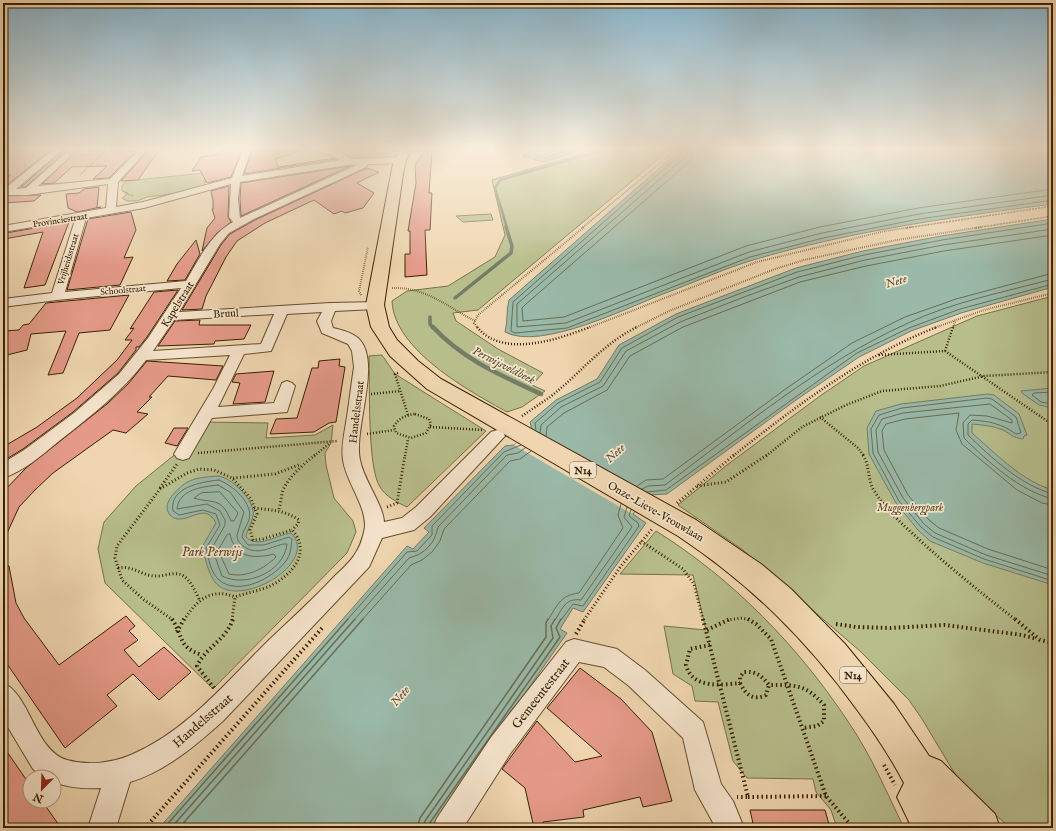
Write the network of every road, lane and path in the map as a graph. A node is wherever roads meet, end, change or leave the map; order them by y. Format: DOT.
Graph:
graph roads {
  1 [pos="10,189"];
  2 [pos="30,189"];
  3 [pos="53,189"];
  4 [pos="113,189"];
  5 [pos="122,189"];
  6 [pos="203,189"];
  7 [pos="233,189"];
  8 [pos="312,189"];
  9 [pos="396,189"];
  10 [pos="629,189"];
  11 [pos="27,192"];
  12 [pos="170,198"];
  13 [pos="1053,206"];
  14 [pos="112,211"];
  15 [pos="1053,216"];
  16 [pos="81,217"];
  17 [pos="239,223"];
  18 [pos="3,229"];
  19 [pos="190,284"];
  20 [pos="404,287"];
  21 [pos="1053,292"];
  22 [pos="57,296"];
  23 [pos="3,303"];
  24 [pos="375,305"];
  25 [pos="330,307"];
  26 [pos="282,310"];
  27 [pos="170,316"];
  28 [pos="955,320"];
  29 [pos="475,321"];
  30 [pos="239,350"];
  31 [pos="945,351"];
  32 [pos="878,355"];
  33 [pos="143,356"];
  34 [pos="401,371"];
  35 [pos="1053,372"];
  36 [pos="984,376"];
  37 [pos="287,386"];
  38 [pos="401,392"];
  39 [pos="357,396"];
  40 [pos="207,413"];
  41 [pos="408,415"];
  42 [pos="820,417"];
  43 [pos="1053,425"];
  44 [pos="430,427"];
  45 [pos="394,430"];
  46 [pos="507,433"];
  47 [pos="353,436"];
  48 [pos="408,438"];
  49 [pos="183,454"];
  50 [pos="304,462"];
  51 [pos="3,471"];
  52 [pos="232,478"];
  53 [pos="696,486"];
  54 [pos="160,489"];
  55 [pos="254,508"];
  56 [pos="279,509"];
  57 [pos="661,520"];
  58 [pos="374,522"];
  59 [pos="292,530"];
  60 [pos="642,541"];
  61 [pos="118,568"];
  62 [pos="235,597"];
  63 [pos="200,601"];
  64 [pos="802,619"];
  65 [pos="326,624"];
  66 [pos="707,630"];
  67 [pos="177,633"];
  68 [pos="1040,640"];
  69 [pos="1052,644"];
  70 [pos="710,645"];
  71 [pos="574,650"];
  72 [pos="202,655"];
  73 [pos="720,684"];
  74 [pos="740,684"];
  75 [pos="769,685"];
  76 [pos="787,685"];
  77 [pos="3,694"];
  78 [pos="225,702"];
  79 [pos="802,728"];
  80 [pos="894,754"];
  81 [pos="119,773"];
  82 [pos="743,778"];
  83 [pos="898,790"];
  84 [pos="826,796"];
  85 [pos="748,797"];
  86 [pos="102,828"];
  87 [pos="145,828"];
  88 [pos="447,828"];
  89 [pos="730,828"];
  90 [pos="852,828"];
  91 [pos="932,828"];
  92 [pos="952,828"];
  93 [pos="981,828"];
  1 -- 11 [label="street"];
  2 -- 11 [label="street"];
  3 -- 11 [label="street"];
  4 -- 14 [label="street"];
  5 -- 12 [label="path"];
  6 -- 12 [label="street, Provinciestraat"];
  7 -- 17 [label="street"];
  8 -- 17 [label="street, Kapelstraat"];
  9 -- 24 [label="main road, Onze-Lieve-Vrouwlaan / N14"];
  10 -- 29 [label="path"];
  12 -- 14 [label="street, Provinciestraat"];
  13 -- 29 [label="path"];
  14 -- 16 [label="street, Provinciestraat"];
  15 -- 46 [label="path"];
  16 -- 18 [label="street, Provinciestraat"];
  16 -- 22 [label="street, Vrijheidsstraat"];
  17 -- 19 [label="street, Kapelstraat"];
  19 -- 22 [label="street, Schoolstraat"];
  19 -- 27 [label="street, Kapelstraat"];
  20 -- 29 [label="path"];
  21 -- 28 [label="path"];
  22 -- 23 [label="street, Vrijheidsstraat"];
  24 -- 25 [label="street, Bruul"];
  24 -- 46 [label="main road, Onze-Lieve-Vrouwlaan / N14"];
  25 -- 26 [label="street, Bruul"];
  25 -- 39 [label="street, Handelsstraat"];
  26 -- 27 [label="street, Bruul"];
  26 -- 30 [label="street"];
  27 -- 33 [label="street, Kapelstraat"];
  28 -- 31 [label="path"];
  28 -- 32 [label="path"];
  30 -- 33 [label="street"];
  30 -- 40 [label="street"];
  31 -- 32 [label="path"];
  31 -- 36 [label="path"];
  32 -- 53 [label="path"];
  33 -- 51 [label="street, Kapelstraat"];
  34 -- 38 [label="path"];
  35 -- 36 [label="path"];
  36 -- 42 [label="path"];
  36 -- 43 [label="path"];
  37 -- 40 [label="street"];
  38 -- 39 [label="path"];
  38 -- 41 [label="path"];
  39 -- 47 [label="street, Handelsstraat"];
  40 -- 49 [label="street"];
  41 -- 44 [label="path"];
  41 -- 45 [label="path"];
  42 -- 53 [label="path"];
  42 -- 68 [label="path"];
  44 -- 46 [label="path"];
  44 -- 48 [label="path"];
  45 -- 47 [label="path"];
  45 -- 48 [label="path"];
  46 -- 57 [label="main road, Onze-Lieve-Vrouwlaan / N14"];
  46 -- 58 [label="street"];
  47 -- 58 [label="street, Handelsstraat"];
  48 -- 58 [label="path"];
  49 -- 50 [label="path"];
  49 -- 54 [label="path"];
  50 -- 52 [label="path"];
  50 -- 56 [label="path"];
  52 -- 54 [label="path"];
  52 -- 55 [label="path"];
  53 -- 57 [label="path"];
  54 -- 61 [label="path"];
  55 -- 56 [label="path"];
  55 -- 59 [label="path"];
  56 -- 59 [label="path"];
  57 -- 60 [label="path"];
  57 -- 64 [label="main road, Onze-Lieve-Vrouwlaan / N14"];
  58 -- 78 [label="street, Handelsstraat"];
  59 -- 62 [label="path"];
  60 -- 66 [label="path"];
  60 -- 71 [label="path"];
  61 -- 63 [label="path"];
  61 -- 67 [label="path"];
  62 -- 63 [label="path"];
  62 -- 72 [label="path"];
  63 -- 67 [label="path"];
  64 -- 68 [label="path"];
  64 -- 80 [label="main road, Onze-Lieve-Vrouwlaan / N14"];
  65 -- 87 [label="path"];
  66 -- 70 [label="path"];
  66 -- 76 [label="path"];
  67 -- 72 [label="path"];
  68 -- 69 [label="path"];
  70 -- 73 [label="path"];
  70 -- 73 [label="path"];
  71 -- 88 [label="street, Gemeentestraat"];
  71 -- 89 [label="street, Gemeentestraat"];
  72 -- 78 [label="path"];
  73 -- 74 [label="path"];
  73 -- 82 [label="path"];
  74 -- 75 [label="path"];
  74 -- 75 [label="path"];
  75 -- 76 [label="path"];
  76 -- 79 [label="path"];
  76 -- 79 [label="path"];
  77 -- 81 [label="street, Handelsstraat"];
  78 -- 81 [label="street, Handelsstraat"];
  79 -- 84 [label="path"];
  80 -- 83 [label="path"];
  80 -- 91 [label="main road, N14"];
  80 -- 92 [label="main road, N14"];
  80 -- 93 [label="main road, N14"];
  81 -- 86 [label="street"];
  84 -- 85 [label="path"];
  84 -- 90 [label="path"];
}
